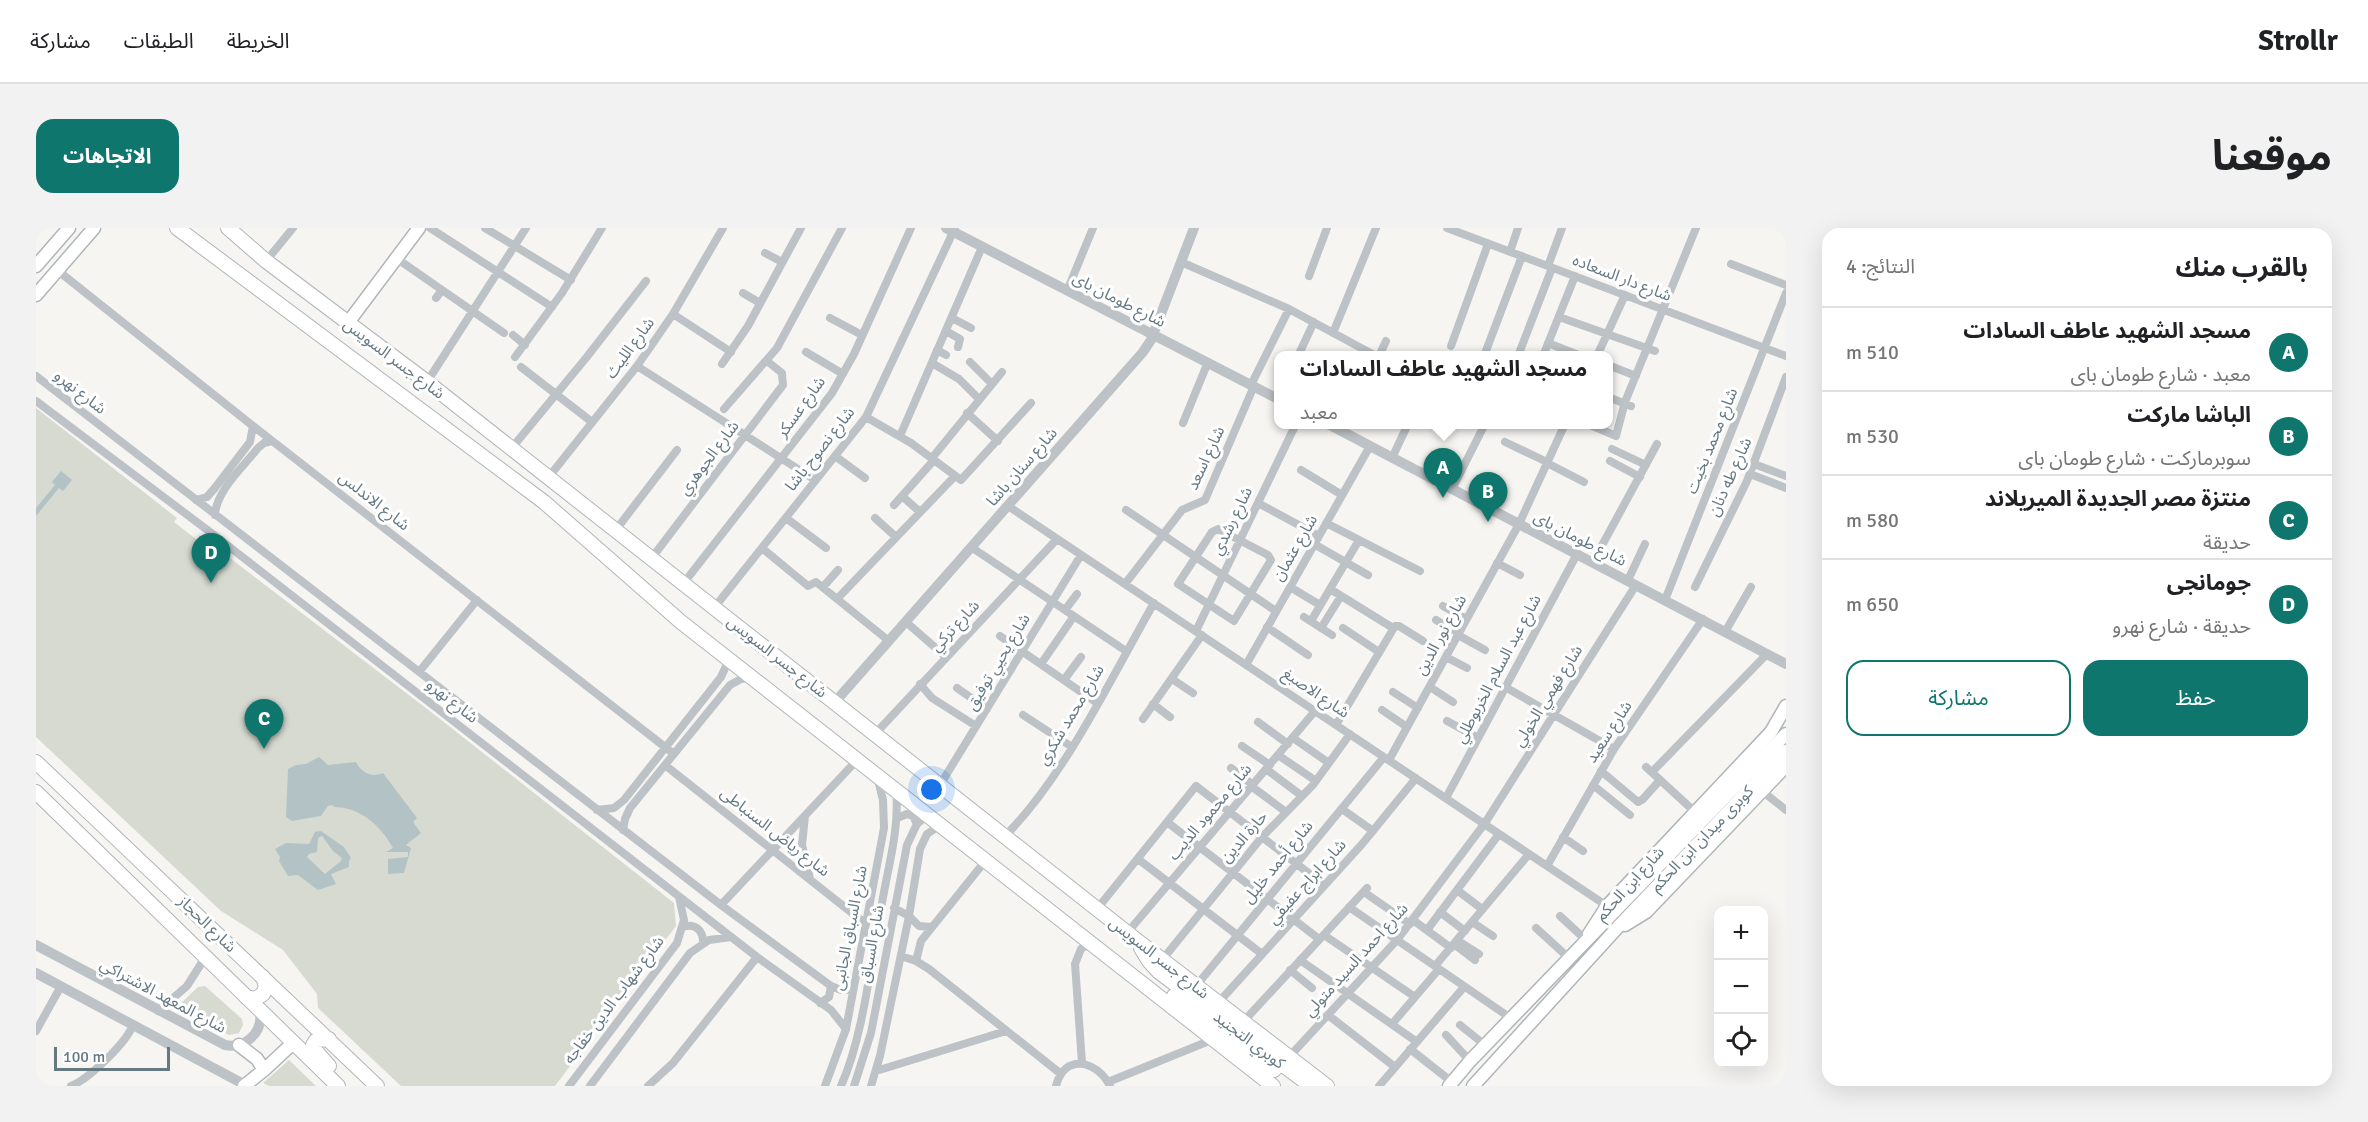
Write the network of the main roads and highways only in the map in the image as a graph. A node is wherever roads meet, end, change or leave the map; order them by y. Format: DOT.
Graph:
graph roads {
  1 [pos="69,228"];
  2 [pos="94,228"];
  3 [pos="177,228"];
  4 [pos="228,228"];
  5 [pos="416,229"];
  6 [pos="38,259"];
  7 [pos="36,295"];
  8 [pos="347,324"];
  9 [pos="1786,706"];
  10 [pos="1782,723"];
  11 [pos="1786,734"];
  12 [pos="1786,751"];
  13 [pos="36,762"];
  14 [pos="1786,766"];
  15 [pos="36,792"];
  16 [pos="1637,899"];
  17 [pos="1618,927"];
  18 [pos="1587,941"];
  19 [pos="1139,942"];
  20 [pos="1121,965"];
  21 [pos="263,977"];
  22 [pos="246,997"];
  23 [pos="329,1039"];
  24 [pos="293,1043"];
  25 [pos="239,1045"];
  26 [pos="264,1070"];
  27 [pos="1450,1084"];
  28 [pos="245,1086"];
  29 [pos="338,1086"];
  30 [pos="377,1086"];
  31 [pos="1273,1086"];
  32 [pos="1295,1086"];
  33 [pos="1311,1086"];
  34 [pos="1327,1086"];
  35 [pos="1473,1086"];
  1 -- 6 [label="main road"];
  2 -- 7 [label="main road"];
  3 -- 20 [label="main road, شارع جسر السويس"];
  4 -- 8 [label="main road, شارع جسر السويس"];
  5 -- 8 [label="main road"];
  8 -- 19 [label="main road, شارع جسر السويس"];
  9 -- 10 [label="main road, شارع ابن الحكم"];
  10 -- 18 [label="main road, شارع ابن الحكم"];
  11 -- 16 [label="main road, كوبرى ميدان ابن الحكم"];
  12 -- 16 [label="main road, كوبرى ميدان ابن الحكم"];
  13 -- 21 [label="main road, شارع الحجاز"];
  14 -- 17 [label="main road, شارع ابن الحكم"];
  15 -- 22 [label="main road, شارع الحجاز"];
  16 -- 17 [label="main road, كوبرى ميدان ابن الحكم"];
  16 -- 18 [label="main road, كوبرى ميدان ابن الحكم"];
  17 -- 35 [label="main road, شارع ابن الحكم"];
  18 -- 27 [label="main road, شارع ابن الحكم"];
  19 -- 33 [label="main road, كوبري التجنيد"];
  19 -- 34 [label="main road, شارع جسر السويس"];
  20 -- 31 [label="main road, شارع جسر السويس"];
  20 -- 32 [label="main road, كوبري التجنيد"];
  21 -- 22 [label="main road"];
  21 -- 23 [label="main road, شارع الحجاز"];
  22 -- 24 [label="main road, شارع الحجاز"];
  23 -- 29 [label="main road"];
  23 -- 30 [label="main road, شارع الحجاز"];
  24 -- 26 [label="main road"];
  24 -- 29 [label="main road, شارع الحجاز"];
  25 -- 26 [label="main road"];
  26 -- 28 [label="main road"];
}
